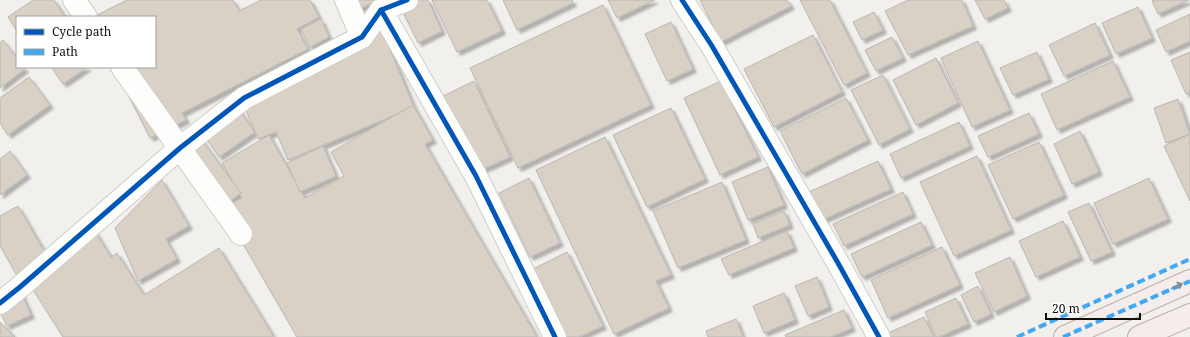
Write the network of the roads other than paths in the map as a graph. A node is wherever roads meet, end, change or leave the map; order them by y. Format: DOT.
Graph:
graph roads {
  1 [pos="74,0"];
  2 [pos="346,0"];
  3 [pos="407,0"];
  4 [pos="682,0"];
  5 [pos="381,10"];
  6 [pos="85,16"];
  7 [pos="362,37"];
  8 [pos="123,68"];
  9 [pos="180,148"];
  10 [pos="241,234"];
  11 [pos="1190,281"];
  12 [pos="0,303"];
  13 [pos="1190,315"];
  14 [pos="555,337"];
  15 [pos="879,337"];
  16 [pos="1065,337"];
  17 [pos="1139,337"];
  1 -- 6 [label="street"];
  2 -- 7 [label="street"];
  3 -- 5 [label="street"];
  4 -- 15 [label="street"];
  5 -- 7 [label="street"];
  5 -- 14 [label="street"];
  7 -- 9 [label="street"];
  8 -- 9 [label="street"];
  9 -- 10 [label="street"];
  9 -- 12 [label="street"];
  16 -- 11 [label="main road, one-way"];
  13 -- 17 [label="main road"];
}
